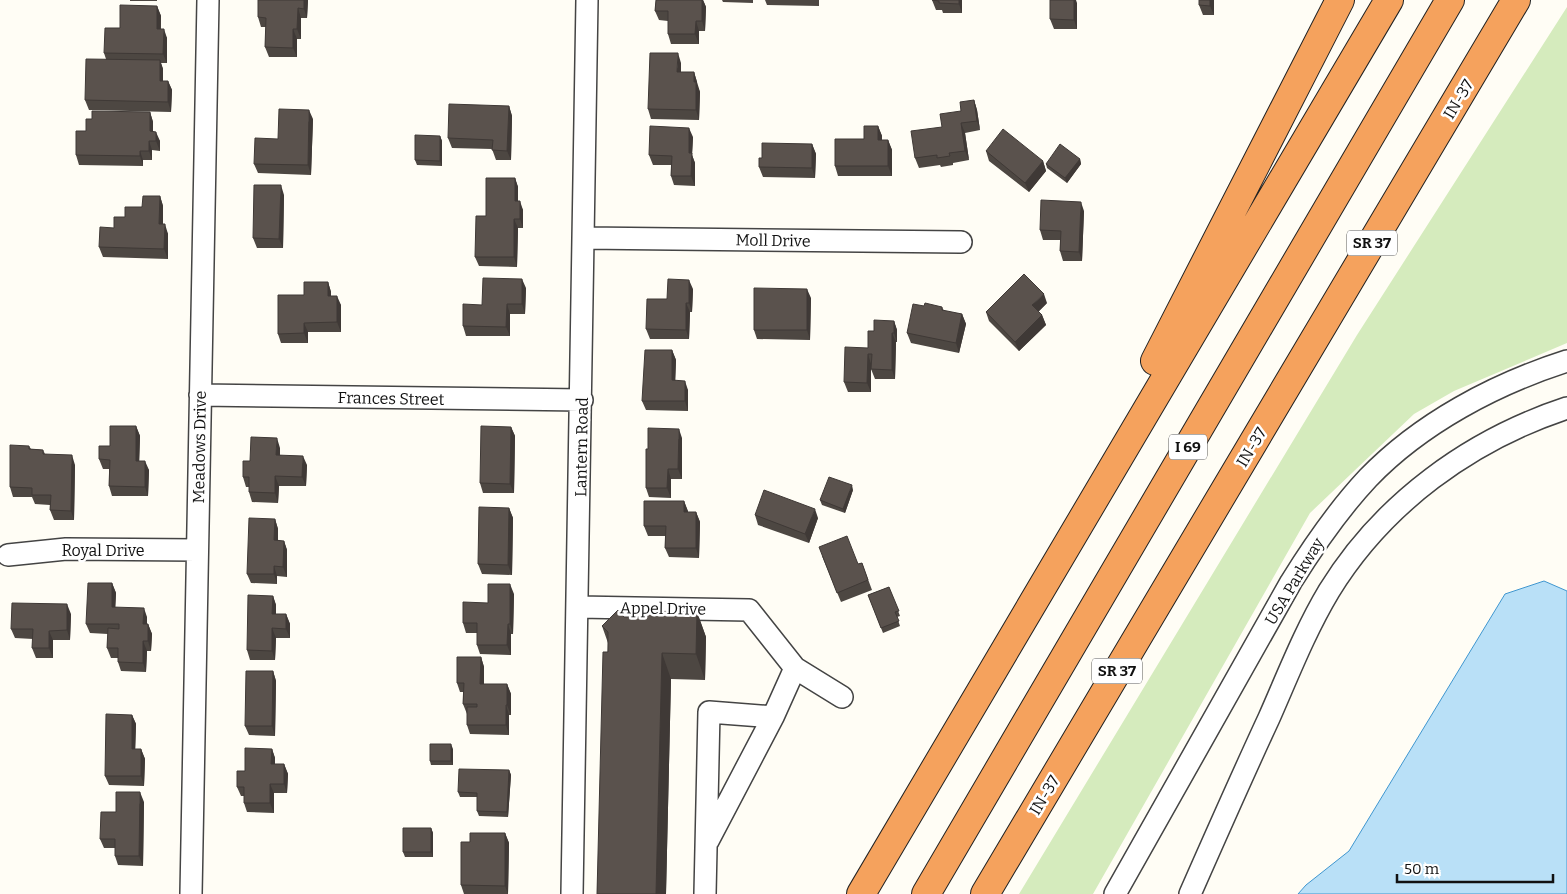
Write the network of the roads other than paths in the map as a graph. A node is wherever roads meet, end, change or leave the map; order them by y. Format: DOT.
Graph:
graph roads {
  1 [pos="208,0"];
  2 [pos="587,0"];
  3 [pos="1340,0"];
  4 [pos="1389,0"];
  5 [pos="1450,0"];
  6 [pos="1516,0"];
  7 [pos="1532,0"];
  8 [pos="1495,37"];
  9 [pos="584,238"];
  10 [pos="961,242"];
  11 [pos="1567,361"];
  12 [pos="200,395"];
  13 [pos="582,400"];
  14 [pos="1567,408"];
  15 [pos="198,550"];
  16 [pos="8,555"];
  17 [pos="578,607"];
  18 [pos="1027,612"];
  19 [pos="795,668"];
  20 [pos="842,697"];
  21 [pos="773,717"];
  22 [pos="706,845"];
  23 [pos="191,894"];
  24 [pos="572,894"];
  25 [pos="705,894"];
  26 [pos="861,894"];
  27 [pos="926,894"];
  28 [pos="985,894"];
  29 [pos="1115,894"];
  30 [pos="1190,894"];
  1 -- 12 [label="street, Meadows Drive"];
  2 -- 9 [label="street, Lantern Road"];
  3 -- 18 [label="highway"];
  4 -- 18 [label="highway"];
  5 -- 27 [label="highway, I 69"];
  6 -- 8 [label="highway, IN-37 / SR 37"];
  7 -- 8 [label="highway"];
  8 -- 28 [label="highway, IN-37 / SR 37"];
  9 -- 10 [label="street, Moll Drive"];
  9 -- 13 [label="street, Lantern Road"];
  11 -- 29 [label="street, USA Parkway"];
  12 -- 13 [label="street, Frances Street"];
  12 -- 15 [label="street, Meadows Drive"];
  13 -- 17 [label="street, Lantern Road"];
  14 -- 30 [label="street"];
  15 -- 16 [label="street, Royal Drive"];
  15 -- 23 [label="street, Meadows Drive"];
  17 -- 19 [label="street, Appel Drive"];
  17 -- 24 [label="street, Lantern Road"];
  18 -- 26 [label="highway"];
  19 -- 20 [label="street"];
  19 -- 21 [label="street"];
  21 -- 22 [label="street"];
  21 -- 22 [label="street"];
  22 -- 25 [label="street"];
}
